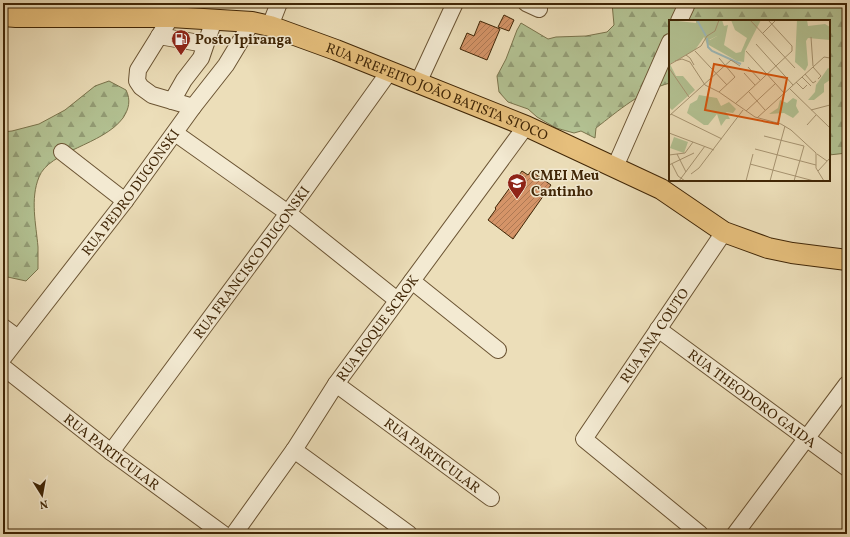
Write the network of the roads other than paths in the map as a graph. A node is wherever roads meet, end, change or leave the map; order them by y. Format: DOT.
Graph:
graph roads {
  1 [pos="279,3"];
  2 [pos="455,3"];
  3 [pos="686,6"];
  4 [pos="3,16"];
  5 [pos="171,17"];
  6 [pos="214,20"];
  7 [pos="679,20"];
  8 [pos="261,24"];
  9 [pos="159,36"];
  10 [pos="669,44"];
  11 [pos="203,51"];
  12 [pos="226,65"];
  13 [pos="389,72"];
  14 [pos="418,83"];
  15 [pos="172,101"];
  16 [pos="193,107"];
  17 [pos="526,126"];
  18 [pos="175,132"];
  19 [pos="62,152"];
  20 [pos="615,167"];
  21 [pos="124,201"];
  22 [pos="288,213"];
  23 [pos="724,232"];
  24 [pos="847,260"];
  25 [pos="412,281"];
  26 [pos="397,300"];
  27 [pos="3,327"];
  28 [pos="658,330"];
  29 [pos="18,338"];
  30 [pos="498,350"];
  31 [pos="3,358"];
  32 [pos="3,367"];
  33 [pos="336,384"];
  34 [pos="847,384"];
  35 [pos="806,438"];
  36 [pos="294,450"];
  37 [pos="111,452"];
  38 [pos="847,468"];
  39 [pos="491,498"];
  40 [pos="223,534"];
  41 [pos="234,534"];
  42 [pos="409,534"];
  43 [pos="700,534"];
  44 [pos="735,534"];
  1 -- 8 [label="street, RUA PEDRO DUGONSKI"];
  2 -- 14 [label="street"];
  3 -- 7 [label="street"];
  4 -- 5 [label="main road, RUA PREFEITO JOÃO BATISTA STOCO"];
  5 -- 6 [label="main road, RUA PREFEITO JOÃO BATISTA STOCO"];
  5 -- 9 [label="street"];
  6 -- 8 [label="main road, RUA PREFEITO JOÃO BATISTA STOCO"];
  6 -- 11 [label="street"];
  8 -- 12 [label="street, RUA PEDRO DUGONSKI"];
  8 -- 13 [label="main road, RUA PREFEITO JOÃO BATISTA STOCO"];
  9 -- 11 [label="street"];
  9 -- 15 [label="street"];
  10 -- 20 [label="street"];
  11 -- 12 [label="street"];
  11 -- 15 [label="street"];
  12 -- 16 [label="street, RUA PEDRO DUGONSKI"];
  13 -- 14 [label="main road, RUA PREFEITO JOÃO BATISTA STOCO"];
  13 -- 22 [label="street, RUA FRANCISCO DUGONSKI"];
  14 -- 17 [label="main road, RUA PREFEITO JOÃO BATISTA STOCO"];
  15 -- 16 [label="street"];
  16 -- 18 [label="street, RUA PEDRO DUGONSKI"];
  17 -- 20 [label="main road, RUA PREFEITO JOÃO BATISTA STOCO"];
  17 -- 25 [label="street, RUA ROQUE SCROK"];
  18 -- 21 [label="street, RUA PEDRO DUGONSKI"];
  18 -- 22 [label="street"];
  19 -- 21 [label="street"];
  20 -- 23 [label="main road, RUA PREFEITO JOÃO BATISTA STOCO"];
  21 -- 29 [label="street, RUA PEDRO DUGONSKI"];
  22 -- 26 [label="street"];
  22 -- 37 [label="street, RUA FRANCISCO DUGONSKI"];
  23 -- 24 [label="main road, RUA PREFEITO JOÃO BATISTA STOCO"];
  23 -- 28 [label="street, RUA ANA COUTO"];
  25 -- 26 [label="street, RUA ROQUE SCROK"];
  25 -- 30 [label="street"];
  26 -- 33 [label="street, RUA ROQUE SCROK"];
  27 -- 29 [label="street"];
  28 -- 35 [label="street, RUA THEODORO GAIDA"];
  28 -- 43 [label="street, RUA ANA COUTO"];
  29 -- 31 [label="street, RUA PEDRO DUGONSKI"];
  32 -- 37 [label="street, RUA PARTICULAR"];
  33 -- 36 [label="street, RUA ROQUE SCROK"];
  33 -- 39 [label="street, RUA PARTICULAR"];
  34 -- 35 [label="street"];
  35 -- 38 [label="street, RUA THEODORO GAIDA"];
  35 -- 44 [label="street"];
  36 -- 41 [label="street, RUA ROQUE SCROK"];
  36 -- 42 [label="street"];
  37 -- 40 [label="street, RUA PARTICULAR"];
}
